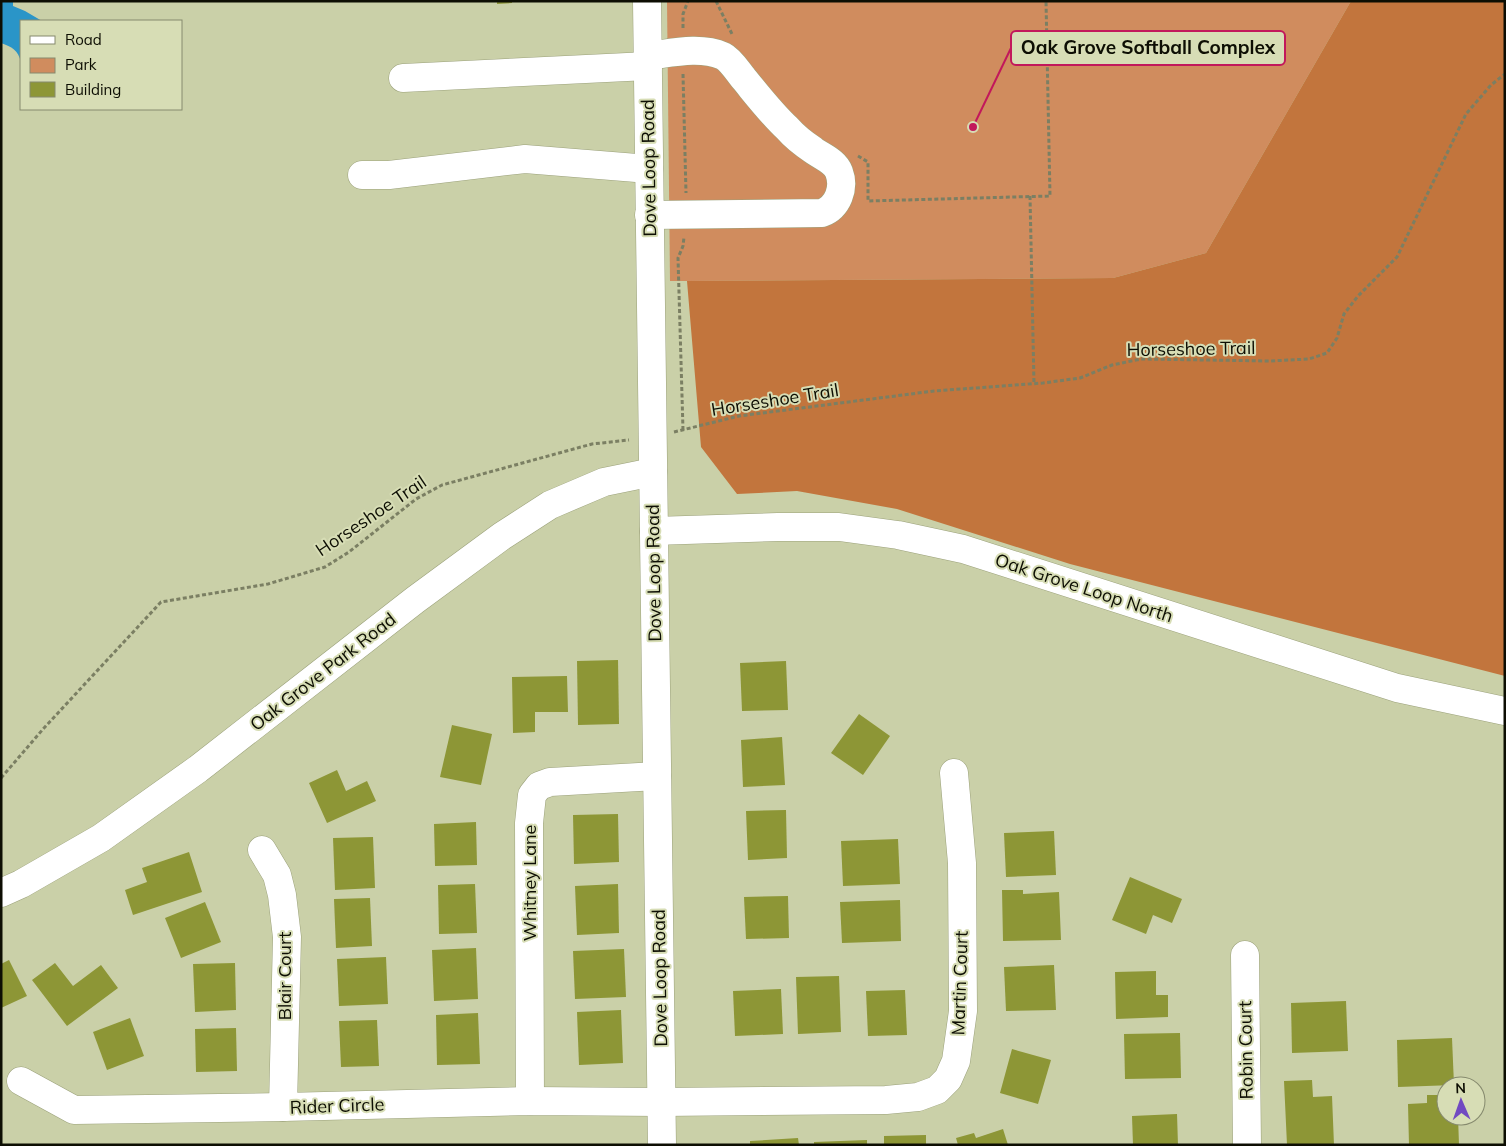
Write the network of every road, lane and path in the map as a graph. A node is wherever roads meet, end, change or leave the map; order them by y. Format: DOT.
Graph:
graph roads {
  1 [pos="647,1"];
  2 [pos="716,1"];
  3 [pos="1046,1"];
  4 [pos="735,40"];
  5 [pos="648,61"];
  6 [pos="1505,74"];
  7 [pos="403,78"];
  8 [pos="852,153"];
  9 [pos="649,169"];
  10 [pos="362,176"];
  11 [pos="1030,196"];
  12 [pos="650,215"];
  13 [pos="1034,384"];
  14 [pos="652,437"];
  15 [pos="653,472"];
  16 [pos="654,531"];
  17 [pos="1505,711"];
  18 [pos="954,773"];
  19 [pos="657,776"];
  20 [pos="1,778"];
  21 [pos="262,850"];
  22 [pos="1,894"];
  23 [pos="1246,955"];
  24 [pos="21,1081"];
  25 [pos="530,1100"];
  26 [pos="661,1102"];
  27 [pos="283,1107"];
  28 [pos="662,1145"];
  29 [pos="1247,1145"];
  1 -- 5 [label="street, Dove Loop Road"];
  2 -- 4 [label="path"];
  3 -- 11 [label="path"];
  5 -- 7 [label="street"];
  5 -- 9 [label="street, Dove Loop Road"];
  5 -- 12 [label="street"];
  6 -- 13 [label="path, Horseshoe Trail"];
  8 -- 11 [label="path"];
  9 -- 10 [label="street"];
  9 -- 12 [label="street, Dove Loop Road"];
  11 -- 13 [label="path"];
  12 -- 14 [label="street, Dove Loop Road"];
  13 -- 14 [label="path, Horseshoe Trail"];
  14 -- 15 [label="street, Dove Loop Road"];
  14 -- 20 [label="path, Horseshoe Trail"];
  15 -- 16 [label="street, Dove Loop Road"];
  15 -- 22 [label="street, Oak Grove Park Road"];
  16 -- 17 [label="street, Oak Grove Loop North"];
  16 -- 19 [label="street, Dove Loop Road"];
  18 -- 26 [label="street, Martin Court"];
  19 -- 25 [label="street, Whitney Lane"];
  19 -- 26 [label="street, Dove Loop Road"];
  21 -- 27 [label="street, Blair Court"];
  23 -- 29 [label="street, Robin Court"];
  24 -- 27 [label="street, Rider Circle"];
  25 -- 26 [label="street, Rider Circle"];
  25 -- 27 [label="street, Rider Circle"];
  26 -- 28 [label="street, Dove Loop Road"];
}
